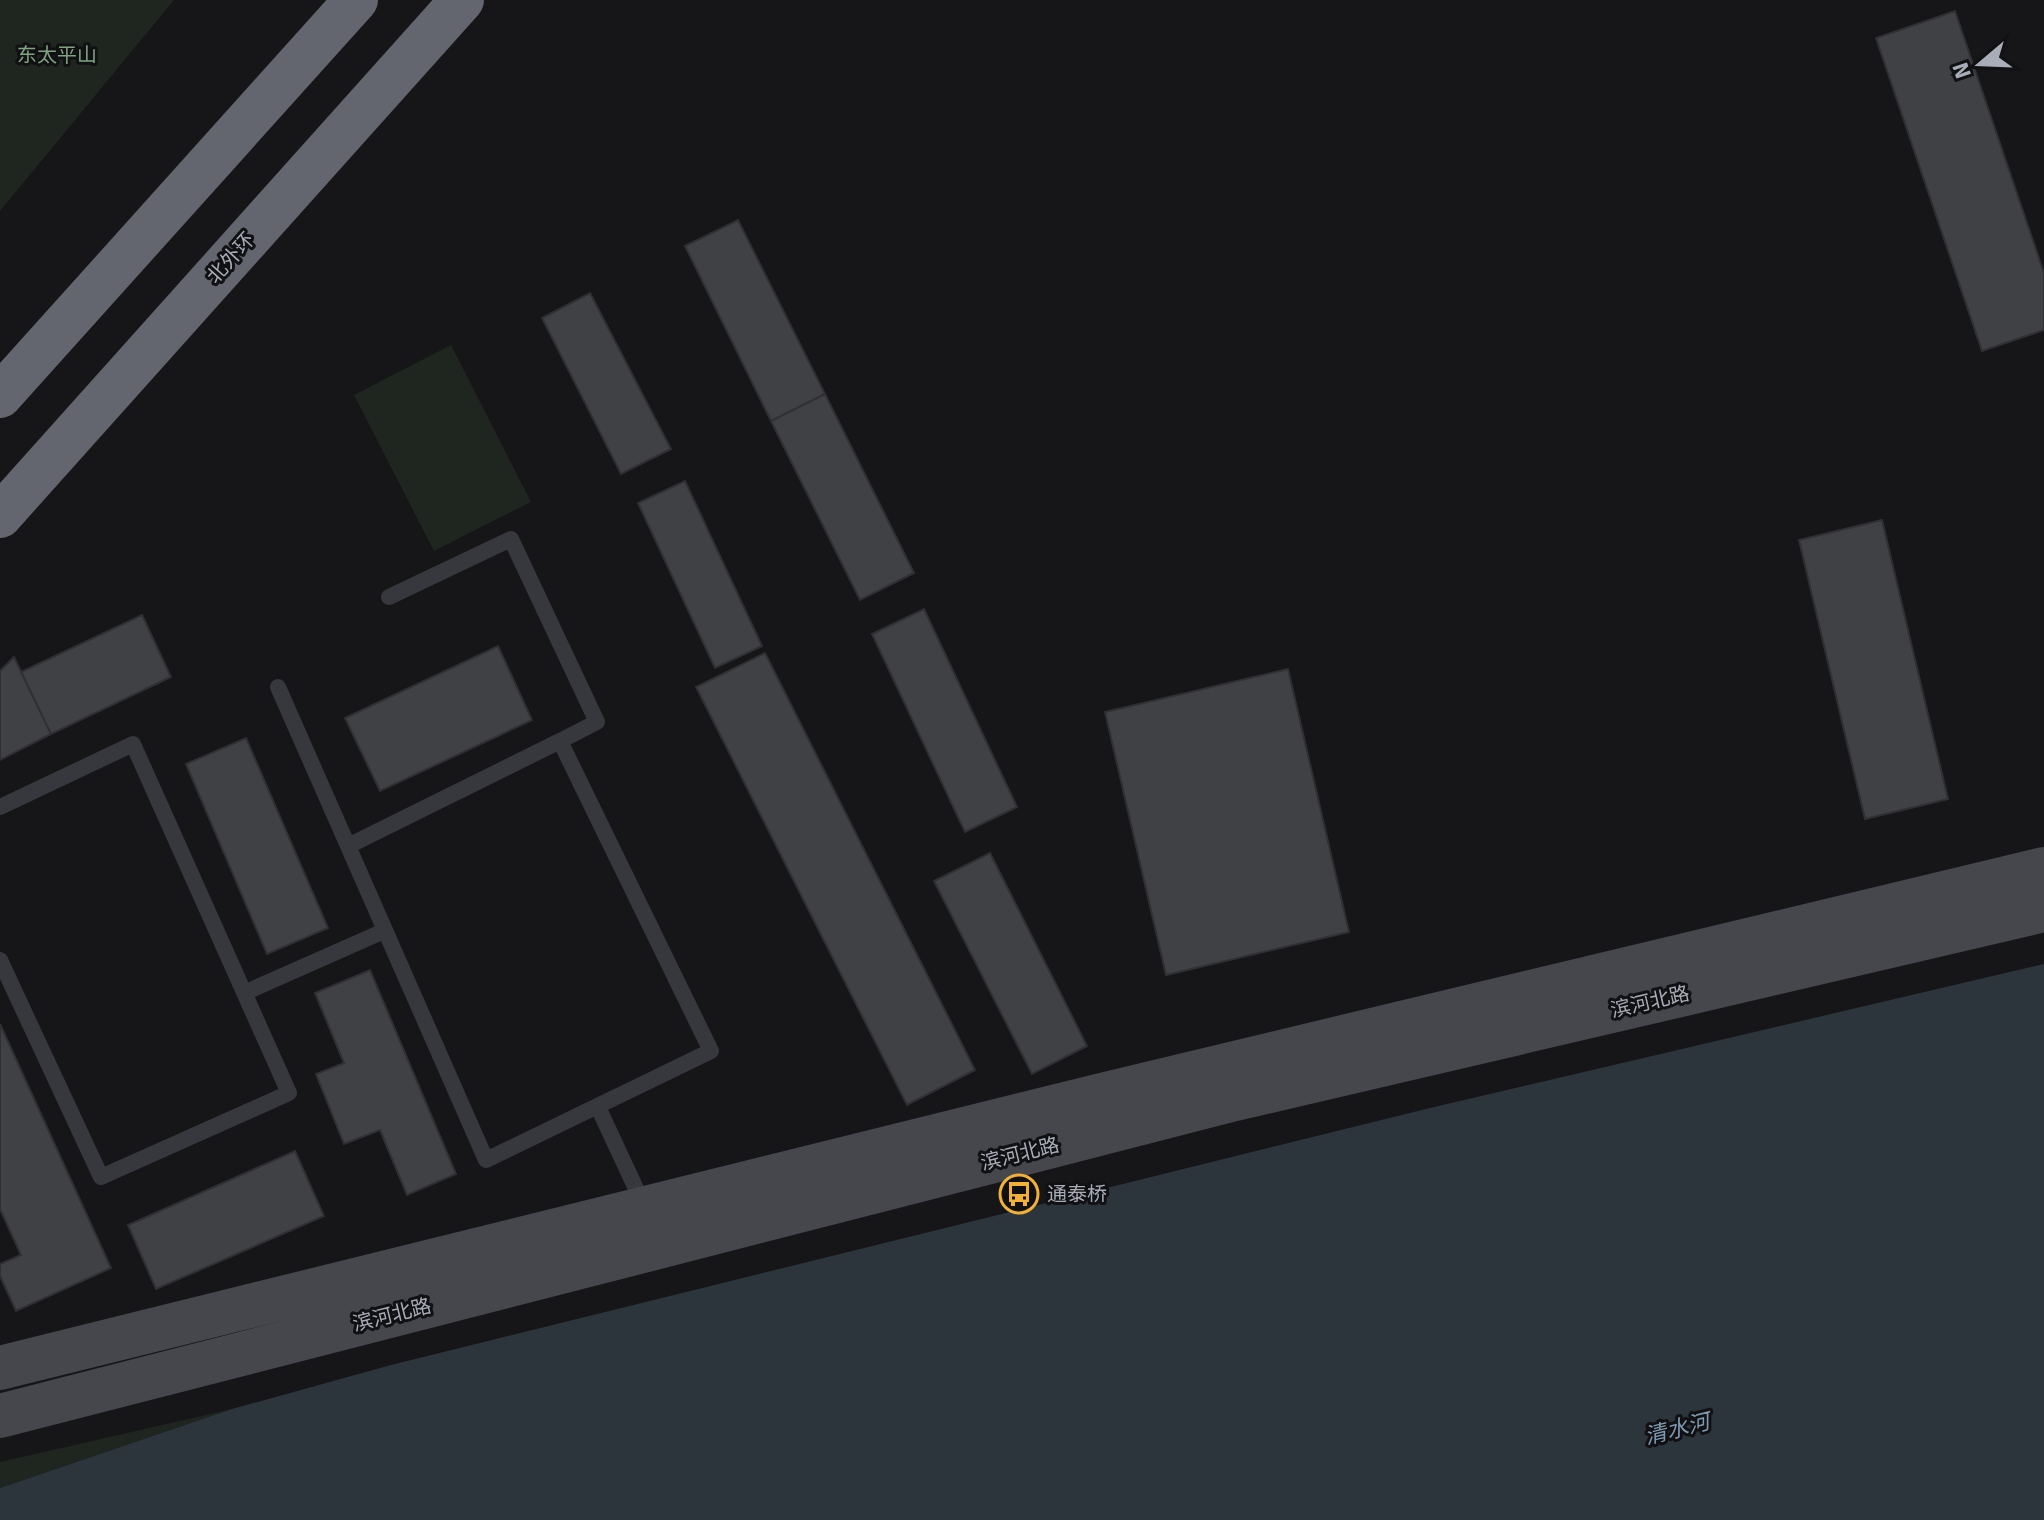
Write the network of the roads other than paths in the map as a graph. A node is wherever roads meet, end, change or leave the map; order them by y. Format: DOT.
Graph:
graph roads {
  1 [pos="356,0"];
  2 [pos="462,0"];
  3 [pos="0,396"];
  4 [pos="0,516"];
  5 [pos="389,597"];
  6 [pos="278,687"];
  7 [pos="560,741"];
  8 [pos="0,807"];
  9 [pos="348,846"];
  10 [pos="2044,869"];
  11 [pos="2044,910"];
  12 [pos="384,931"];
  13 [pos="0,960"];
  14 [pos="5,983"];
  15 [pos="244,993"];
  16 [pos="598,1107"];
  17 [pos="649,1228"];
  18 [pos="0,1368"];
  19 [pos="0,1416"];
  1 -- 3 [label="highway"];
  2 -- 4 [label="highway, 北外环"];
  5 -- 7 [label="lane"];
  6 -- 9 [label="lane"];
  7 -- 9 [label="lane"];
  7 -- 16 [label="lane"];
  8 -- 15 [label="lane"];
  9 -- 12 [label="lane"];
  10 -- 17 [label="main road, 滨河北路"];
  11 -- 17 [label="main road, 滨河北路"];
  12 -- 15 [label="lane"];
  12 -- 16 [label="lane"];
  13 -- 14 [label="lane"];
  14 -- 15 [label="lane"];
  16 -- 17 [label="lane"];
  17 -- 18 [label="main road, 滨河北路"];
  17 -- 19 [label="main road, 滨河北路"];
}
